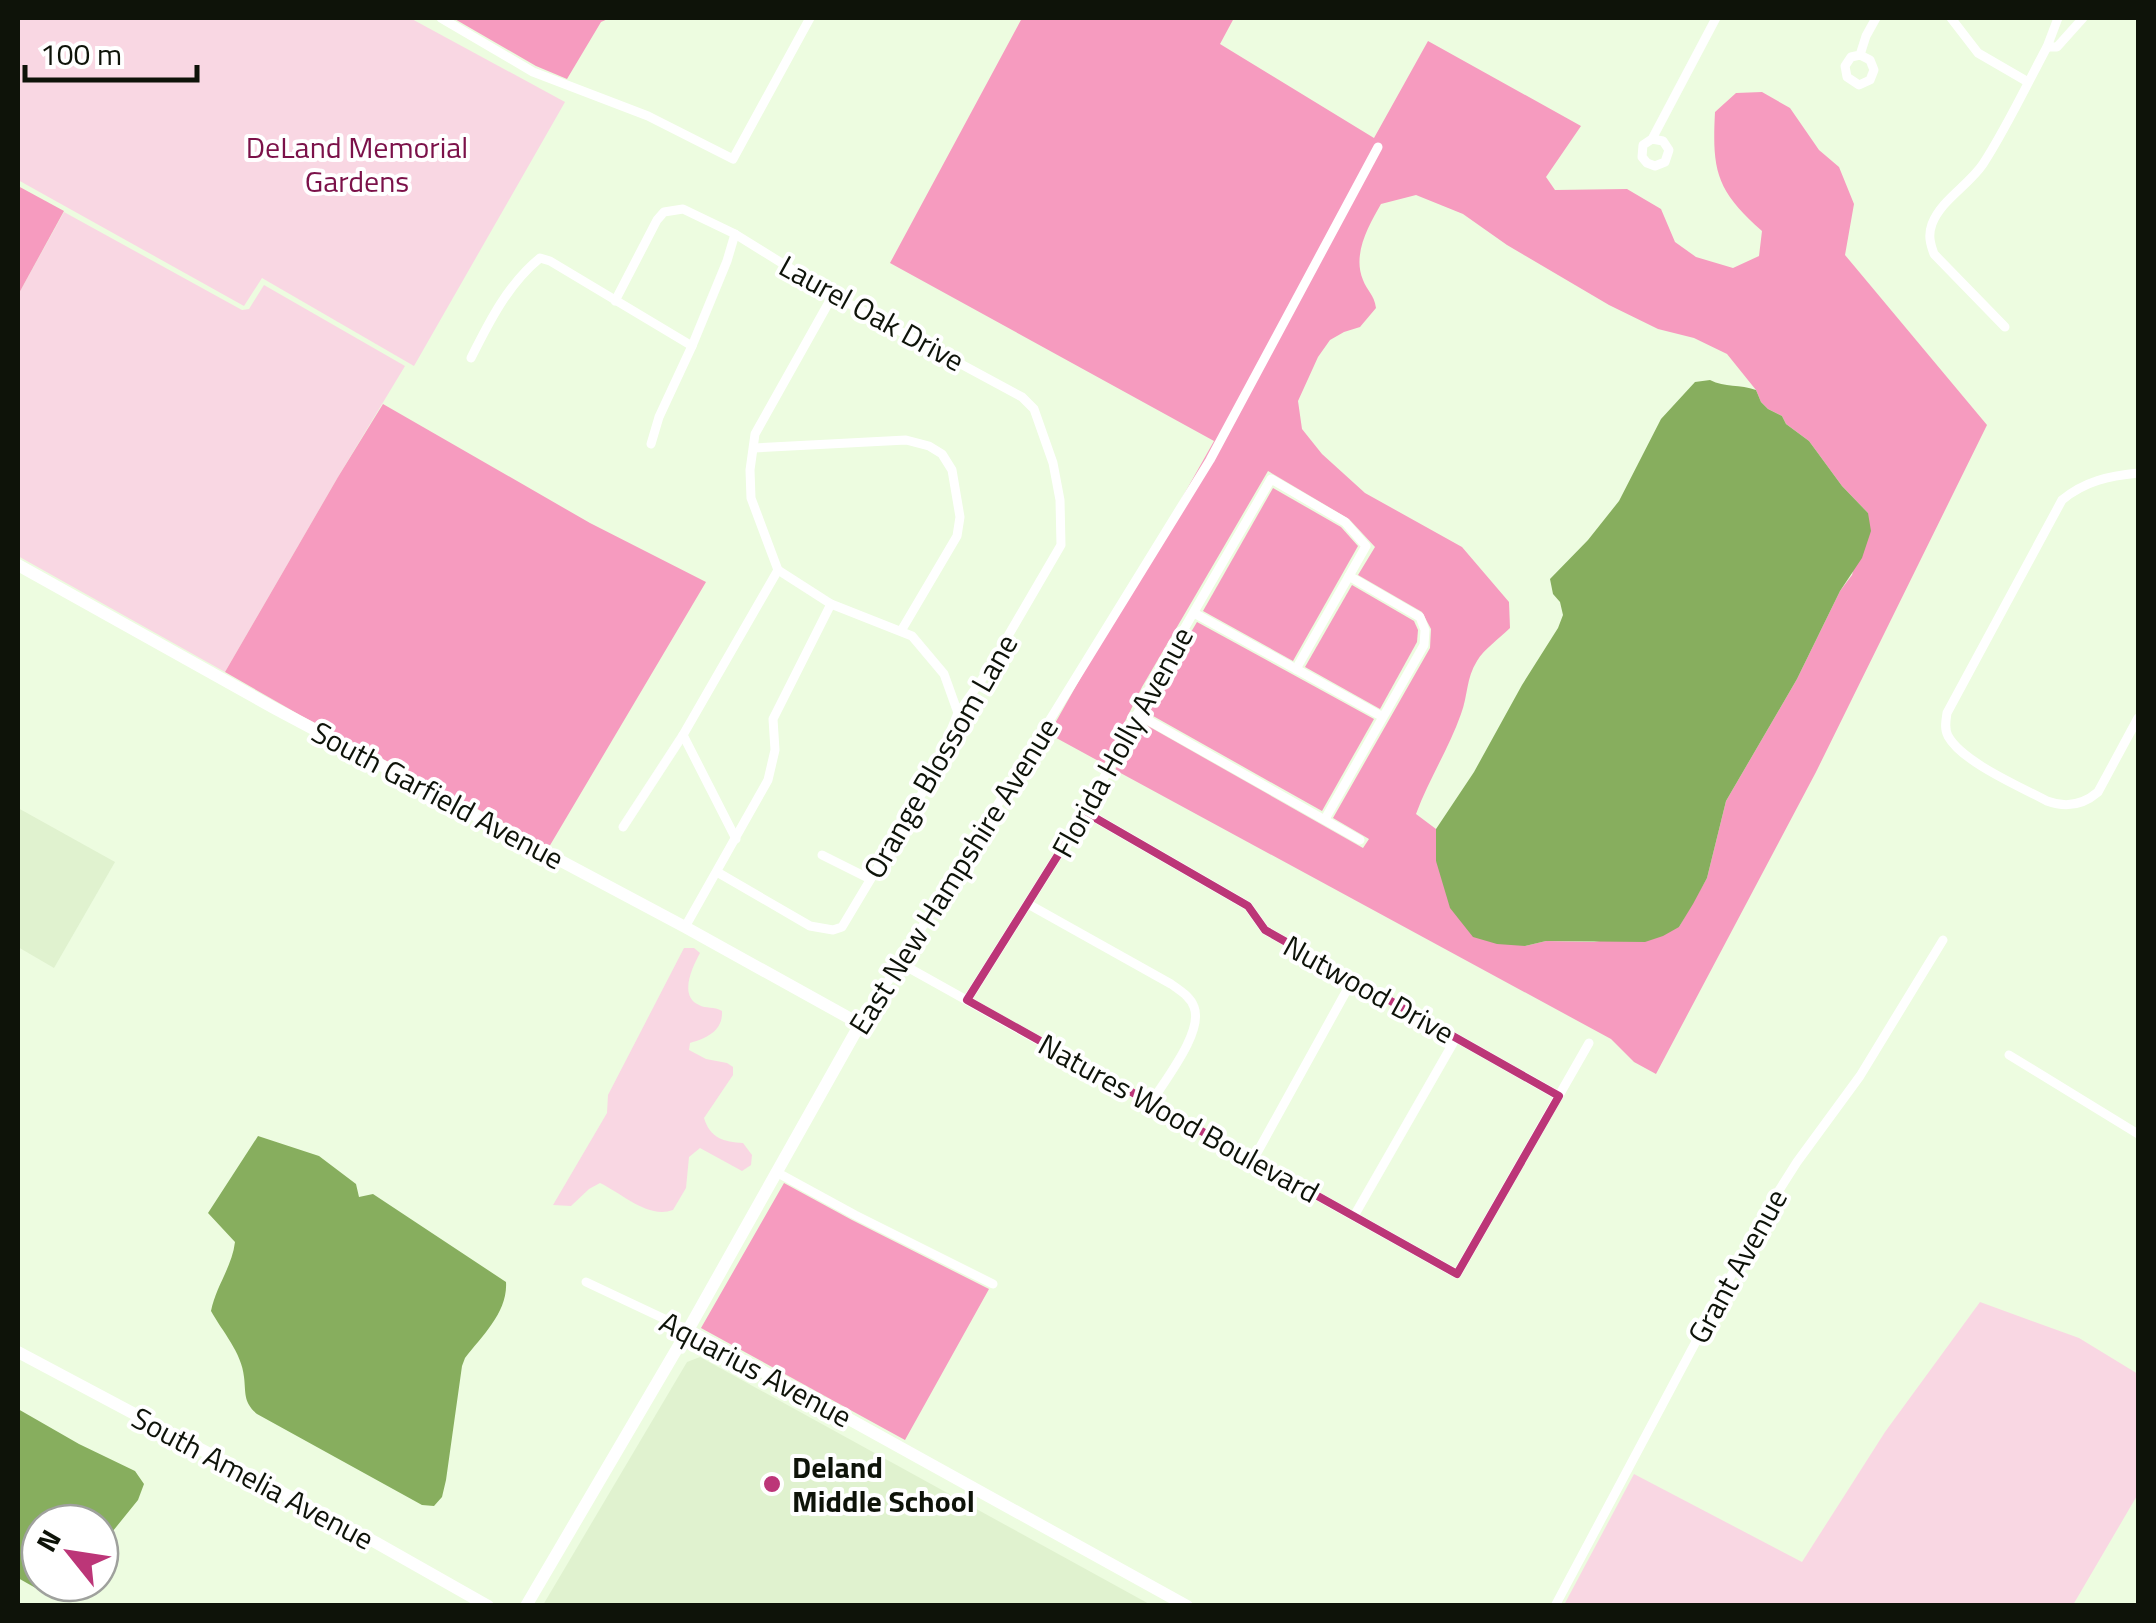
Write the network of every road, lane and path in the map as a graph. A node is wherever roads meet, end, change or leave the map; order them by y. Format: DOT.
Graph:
graph roads {
  1 [pos="441,18"];
  2 [pos="810,18"];
  3 [pos="1716,18"];
  4 [pos="1876,18"];
  5 [pos="1951,18"];
  6 [pos="2058,18"];
  7 [pos="2083,18"];
  8 [pos="2048,47"];
  9 [pos="1860,55"];
  10 [pos="2028,82"];
  11 [pos="1652,139"];
  12 [pos="1378,146"];
  13 [pos="735,234"];
  14 [pos="833,294"];
  15 [pos="615,301"];
  16 [pos="2005,327"];
  17 [pos="692,346"];
  18 [pos="470,358"];
  19 [pos="651,444"];
  20 [pos="754,448"];
  21 [pos="1053,462"];
  22 [pos="2138,473"];
  23 [pos="18,566"];
  24 [pos="778,570"];
  25 [pos="1349,576"];
  26 [pos="831,604"];
  27 [pos="1194,613"];
  28 [pos="900,631"];
  29 [pos="1296,669"];
  30 [pos="958,712"];
  31 [pos="1138,714"];
  32 [pos="1383,717"];
  33 [pos="2138,718"];
  34 [pos="682,735"];
  35 [pos="1085,812"];
  36 [pos="1324,820"];
  37 [pos="623,827"];
  38 [pos="736,840"];
  39 [pos="1360,840"];
  40 [pos="822,855"];
  41 [pos="717,872"];
  42 [pos="870,879"];
  43 [pos="1028,904"];
  44 [pos="686,927"];
  45 [pos="1943,940"];
  46 [pos="900,963"];
  47 [pos="1353,980"];
  48 [pos="967,1000"];
  49 [pos="860,1024"];
  50 [pos="1456,1038"];
  51 [pos="1589,1044"];
  52 [pos="2009,1055"];
  53 [pos="1559,1096"];
  54 [pos="1150,1102"];
  55 [pos="2138,1134"];
  56 [pos="1253,1160"];
  57 [pos="778,1172"];
  58 [pos="1354,1216"];
  59 [pos="586,1282"];
  60 [pos="992,1284"];
  61 [pos="688,1330"];
  62 [pos="18,1352"];
  63 [pos="488,1606"];
  64 [pos="526,1606"];
  65 [pos="1186,1606"];
  66 [pos="1555,1606"];
  1 -- 2 [label="street"];
  3 -- 11 [label="street"];
  4 -- 9 [label="street"];
  5 -- 10 [label="street"];
  6 -- 8 [label="street"];
  7 -- 8 [label="street"];
  8 -- 10 [label="street"];
  10 -- 16 [label="street"];
  12 -- 46 [label="street, East New Hampshire Avenue"];
  13 -- 14 [label="street, Laurel Oak Drive"];
  13 -- 15 [label="street, Laurel Oak Drive"];
  13 -- 17 [label="street"];
  14 -- 20 [label="street"];
  14 -- 21 [label="street, Laurel Oak Drive"];
  15 -- 17 [label="street"];
  15 -- 18 [label="street"];
  17 -- 19 [label="street"];
  20 -- 24 [label="street"];
  20 -- 28 [label="street"];
  21 -- 30 [label="street, Orange Blossom Lane"];
  22 -- 33 [label="street"];
  23 -- 44 [label="street, South Garfield Avenue"];
  24 -- 26 [label="street"];
  24 -- 34 [label="street"];
  25 -- 27 [label="street, Florida Holly Avenue"];
  25 -- 29 [label="street"];
  25 -- 32 [label="street"];
  26 -- 28 [label="street"];
  26 -- 38 [label="street"];
  27 -- 29 [label="street"];
  27 -- 31 [label="street, Florida Holly Avenue"];
  28 -- 30 [label="street"];
  29 -- 32 [label="street"];
  30 -- 42 [label="street, Orange Blossom Lane"];
  31 -- 35 [label="street, Florida Holly Avenue"];
  31 -- 36 [label="street"];
  32 -- 36 [label="street"];
  34 -- 37 [label="street"];
  34 -- 38 [label="street"];
  35 -- 43 [label="street, Florida Holly Avenue"];
  35 -- 47 [label="street, Nutwood Drive"];
  36 -- 39 [label="street"];
  38 -- 41 [label="street"];
  40 -- 42 [label="street"];
  41 -- 42 [label="street, Orange Blossom Lane"];
  41 -- 44 [label="street"];
  43 -- 48 [label="street, Florida Holly Avenue"];
  43 -- 54 [label="street"];
  44 -- 49 [label="street, South Garfield Avenue"];
  45 -- 66 [label="street, Grant Avenue"];
  46 -- 48 [label="street, Natures Wood Boulevard"];
  46 -- 49 [label="street, East New Hampshire Avenue"];
  47 -- 50 [label="street, Nutwood Drive"];
  47 -- 56 [label="street"];
  48 -- 54 [label="street, Natures Wood Boulevard"];
  49 -- 57 [label="street, East New Hampshire Avenue"];
  50 -- 53 [label="street, Nutwood Drive"];
  50 -- 58 [label="street"];
  51 -- 53 [label="street"];
  52 -- 55 [label="street"];
  53 -- 58 [label="street, Natures Wood Boulevard"];
  54 -- 56 [label="street, Natures Wood Boulevard"];
  56 -- 58 [label="street, Natures Wood Boulevard"];
  57 -- 60 [label="street"];
  57 -- 61 [label="street, East New Hampshire Avenue"];
  59 -- 61 [label="street, Aquarius Avenue"];
  61 -- 64 [label="street, East New Hampshire Avenue"];
  61 -- 65 [label="street, Aquarius Avenue"];
  62 -- 63 [label="street, South Amelia Avenue"];
}
